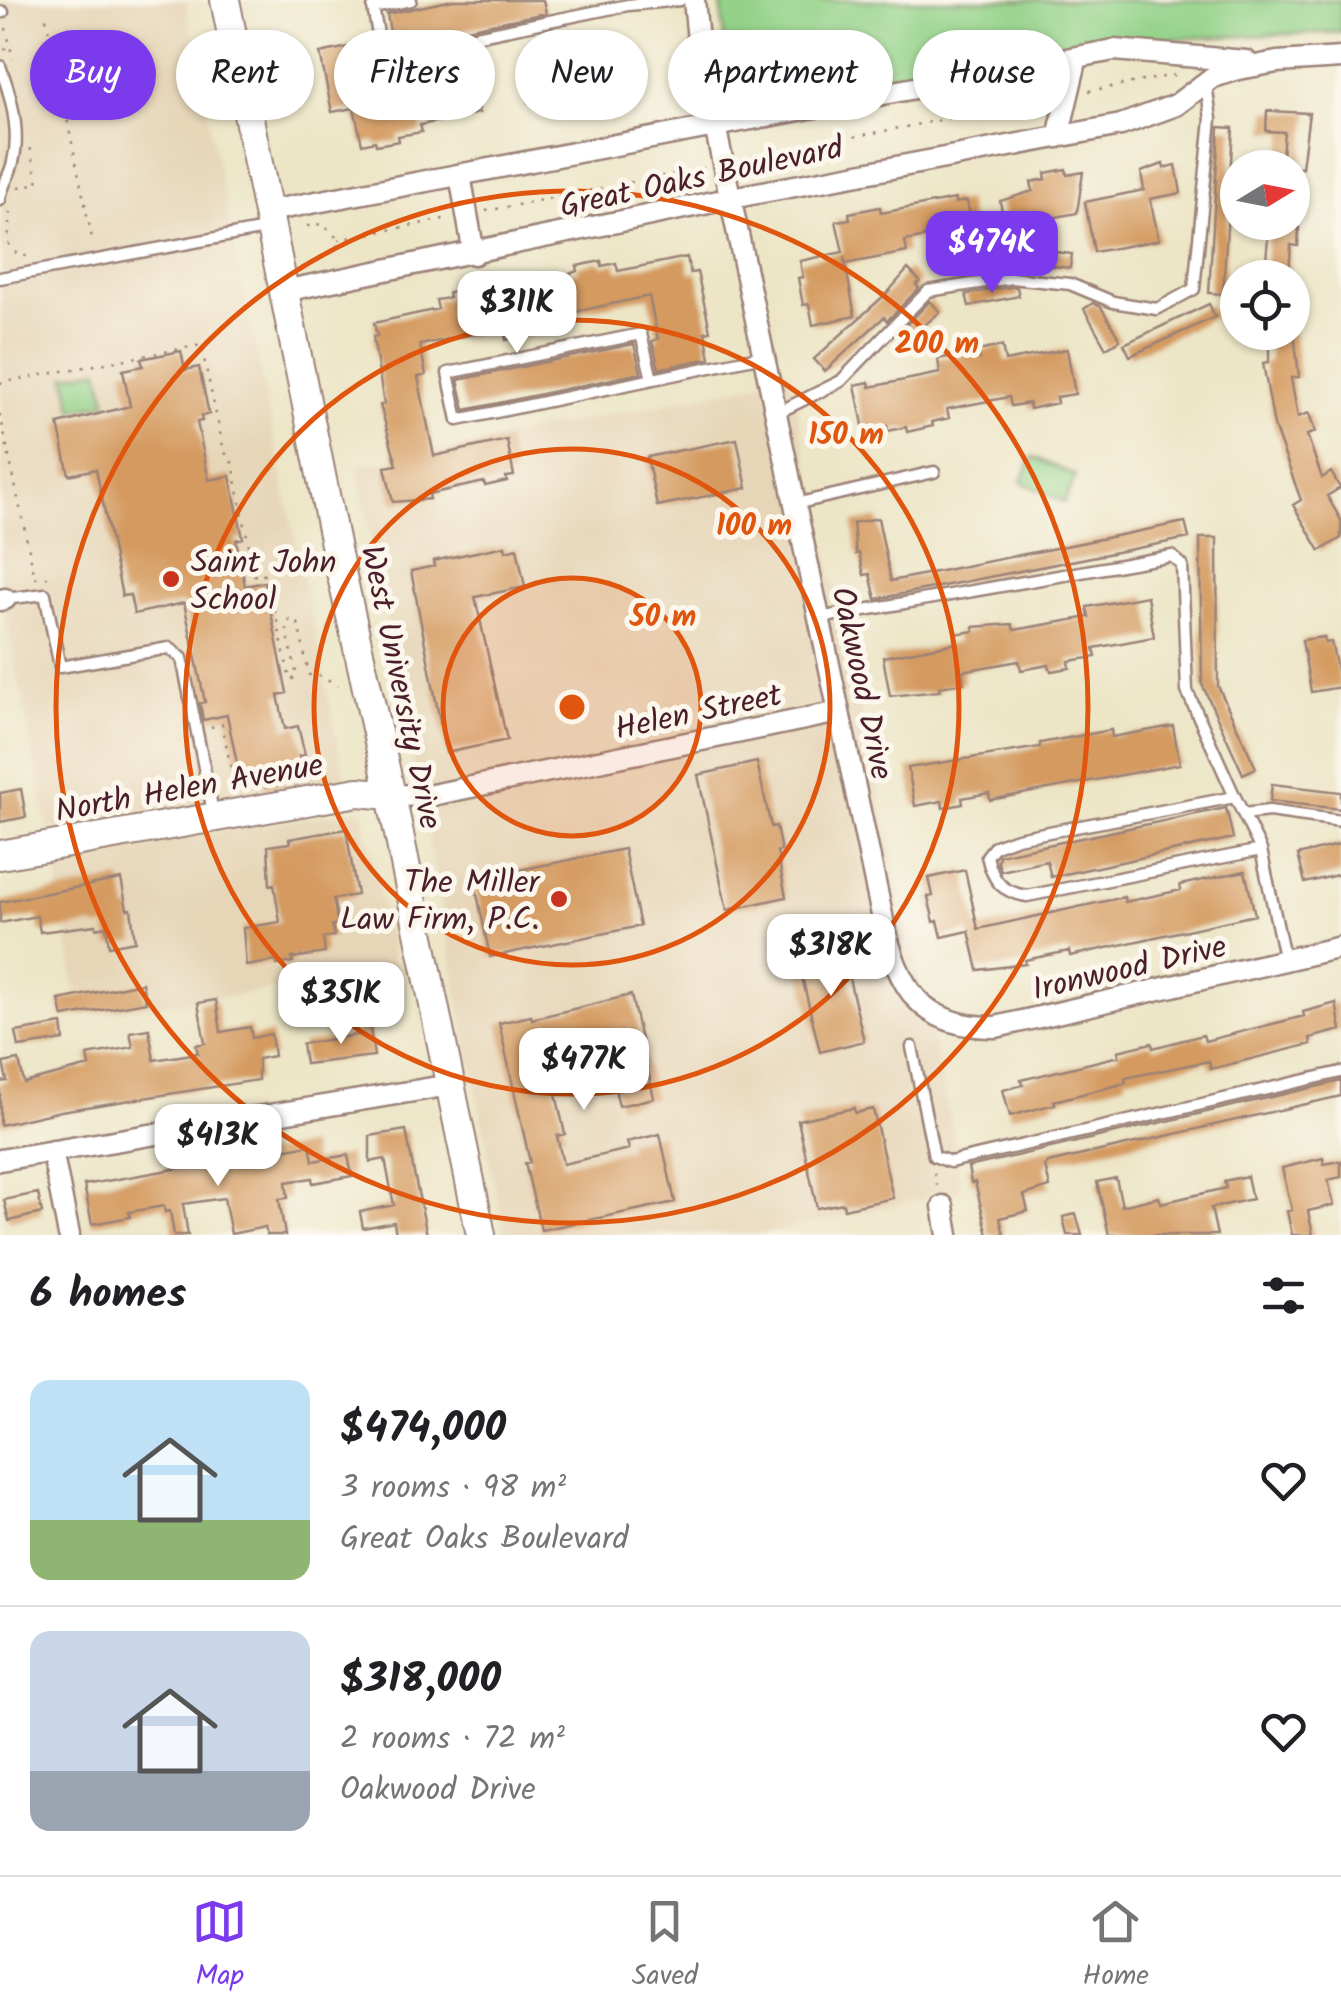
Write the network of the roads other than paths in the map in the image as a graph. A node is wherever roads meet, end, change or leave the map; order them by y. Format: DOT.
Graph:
graph roads {
  1 [pos="225,0"];
  2 [pos="411,0"];
  3 [pos="680,0"];
  4 [pos="694,0"];
  5 [pos="623,2"];
  6 [pos="1076,57"];
  7 [pos="1341,58"];
  8 [pos="1268,63"];
  9 [pos="0,66"];
  10 [pos="1206,83"];
  11 [pos="715,126"];
  12 [pos="1058,137"];
  13 [pos="460,175"];
  14 [pos="0,188"];
  15 [pos="731,198"];
  16 [pos="6,201"];
  17 [pos="270,220"];
  18 [pos="474,254"];
  19 [pos="0,278"];
  20 [pos="284,291"];
  21 [pos="763,356"];
  22 [pos="652,379"];
  23 [pos="776,414"];
  24 [pos="934,472"];
  25 [pos="794,504"];
  26 [pos="2,600"];
  27 [pos="818,618"];
  28 [pos="840,712"];
  29 [pos="391,795"];
  30 [pos="1235,797"];
  31 [pos="1243,814"];
  32 [pos="214,818"];
  33 [pos="1341,821"];
  34 [pos="1260,850"];
  35 [pos="0,855"];
  36 [pos="1341,947"];
  37 [pos="1285,961"];
  38 [pos="932,1011"];
  39 [pos="912,1047"];
  40 [pos="1341,1072"];
  41 [pos="450,1086"];
  42 [pos="52,1152"];
  43 [pos="0,1160"];
  44 [pos="942,1206"];
  45 [pos="70,1235"];
  46 [pos="481,1235"];
  47 [pos="948,1235"];
  1 -- 17 [label="main road, West University Drive"];
  2 -- 5 [label="lane"];
  3 -- 5 [label="lane"];
  4 -- 11 [label="street, Oakwood Drive"];
  6 -- 8 [label="street, Great Oaks Boulevard"];
  6 -- 11 [label="street, Great Oaks Boulevard"];
  6 -- 12 [label="street"];
  7 -- 8 [label="street, Great Oaks Boulevard"];
  8 -- 10 [label="street, Great Oaks Boulevard"];
  9 -- 14 [label="lane"];
  10 -- 12 [label="street, Great Oaks Boulevard"];
  10 -- 23 [label="lane"];
  11 -- 13 [label="street, Great Oaks Boulevard"];
  11 -- 15 [label="street, Oakwood Drive"];
  12 -- 15 [label="street, Great Oaks Boulevard"];
  13 -- 17 [label="street, Great Oaks Boulevard"];
  13 -- 18 [label="street"];
  14 -- 16 [label="lane"];
  15 -- 18 [label="street, Great Oaks Boulevard"];
  15 -- 21 [label="street, Oakwood Drive"];
  17 -- 19 [label="lane"];
  17 -- 20 [label="main road, West University Drive"];
  18 -- 20 [label="street, Great Oaks Boulevard"];
  20 -- 29 [label="main road, West University Drive"];
  21 -- 22 [label="lane"];
  21 -- 23 [label="street, Oakwood Drive"];
  22 -- 22 [label="lane"];
  23 -- 25 [label="street, Oakwood Drive"];
  24 -- 25 [label="lane"];
  25 -- 27 [label="street, Oakwood Drive"];
  26 -- 32 [label="lane"];
  27 -- 28 [label="street, Oakwood Drive"];
  27 -- 30 [label="lane"];
  28 -- 29 [label="street, Helen Street"];
  28 -- 38 [label="street, Oakwood Drive"];
  29 -- 32 [label="main road, North Helen Avenue"];
  29 -- 41 [label="main road, West University Drive"];
  30 -- 31 [label="lane"];
  30 -- 34 [label="lane"];
  31 -- 33 [label="lane"];
  31 -- 34 [label="lane"];
  32 -- 35 [label="main road, North Helen Avenue"];
  34 -- 37 [label="lane"];
  36 -- 37 [label="street, Ironwood Drive"];
  37 -- 38 [label="street, Ironwood Drive"];
  39 -- 40 [label="lane"];
  41 -- 42 [label="street"];
  41 -- 46 [label="main road, West University Drive"];
  42 -- 43 [label="street"];
  42 -- 45 [label="street"];
  44 -- 47 [label="street"];
}
